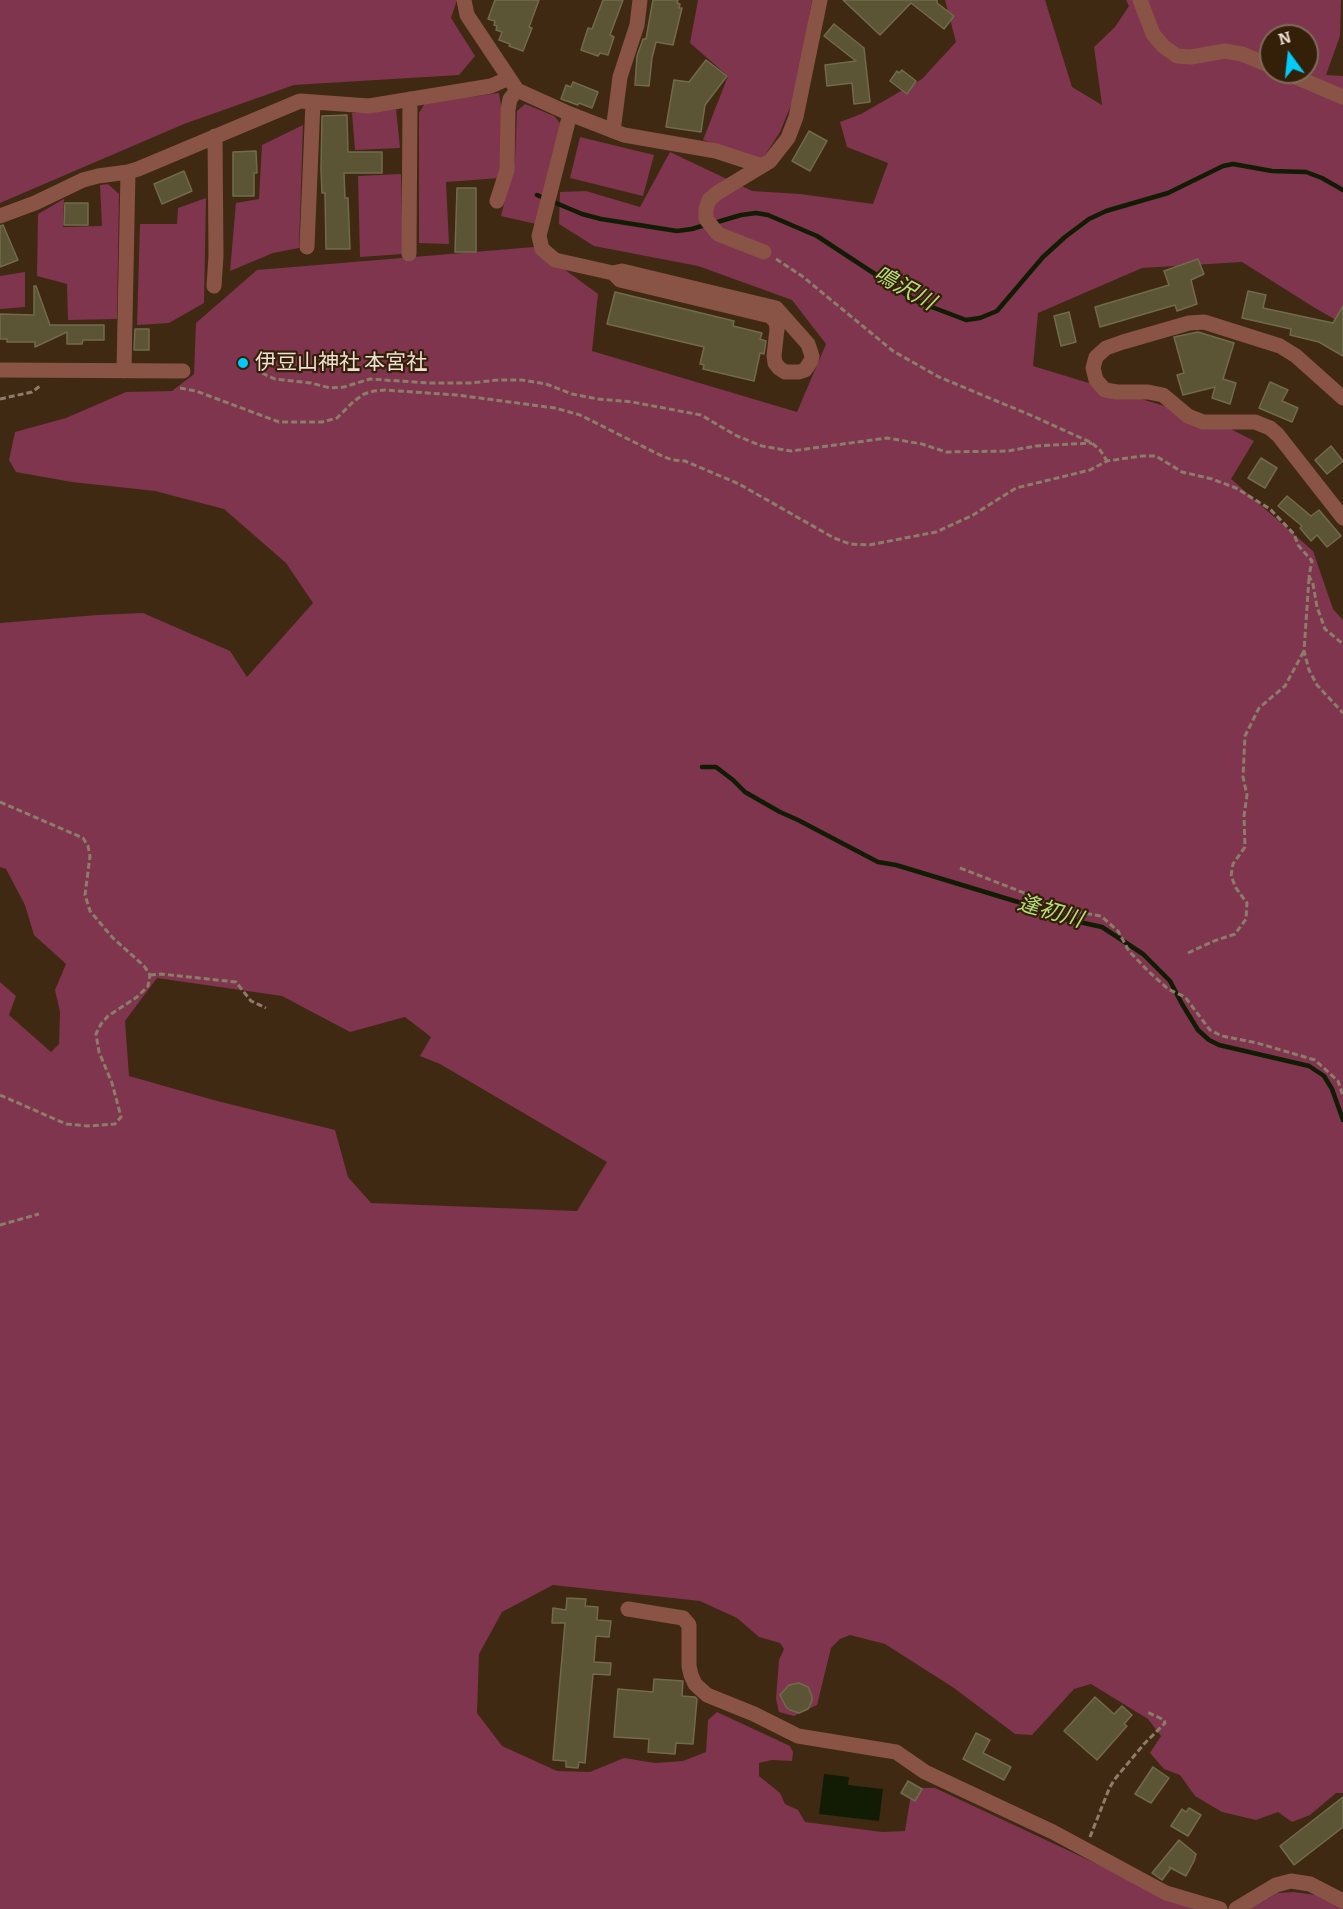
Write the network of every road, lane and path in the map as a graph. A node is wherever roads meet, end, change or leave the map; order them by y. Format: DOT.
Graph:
graph roads {
  1 [pos="454,0"];
  2 [pos="640,0"];
  3 [pos="820,0"];
  4 [pos="1140,0"];
  5 [pos="466,8"];
  6 [pos="1259,61"];
  7 [pos="513,84"];
  8 [pos="1312,84"];
  9 [pos="1343,97"];
  10 [pos="410,99"];
  11 [pos="313,102"];
  12 [pos="570,114"];
  13 [pos="613,131"];
  14 [pos="215,136"];
  15 [pos="762,166"];
  16 [pos="128,172"];
  17 [pos="497,201"];
  18 [pos="0,216"];
  19 [pos="307,247"];
  20 [pos="764,252"];
  21 [pos="409,254"];
  22 [pos="613,273"];
  23 [pos="214,286"];
  24 [pos="0,370"];
  25 [pos="124,370"];
  26 [pos="52,371"];
  27 [pos="183,371"];
  28 [pos="262,373"];
  29 [pos="177,387"];
  30 [pos="1343,398"];
  31 [pos="0,399"];
  32 [pos="1092,443"];
  33 [pos="1107,461"];
  34 [pos="1343,518"];
  35 [pos="1309,576"];
  36 [pos="1343,644"];
  37 [pos="1304,651"];
  38 [pos="1343,713"];
  39 [pos="0,802"];
  40 [pos="960,868"];
  41 [pos="1188,953"];
  42 [pos="150,975"];
  43 [pos="266,1008"];
  44 [pos="0,1095"];
  45 [pos="1343,1096"];
  46 [pos="39,1214"];
  47 [pos="0,1225"];
  48 [pos="628,1609"];
  49 [pos="1147,1712"];
  50 [pos="1085,1850"];
  51 [pos="1343,1901"];
  52 [pos="1220,1909"];
  53 [pos="1236,1909"];
  1 -- 5 [label="street"];
  2 -- 13 [label="street"];
  3 -- 15 [label="street"];
  4 -- 6 [label="street"];
  5 -- 7 [label="street"];
  7 -- 10 [label="street"];
  7 -- 12 [label="street"];
  7 -- 17 [label="street"];
  8 -- 9 [label="street"];
  10 -- 11 [label="street"];
  10 -- 21 [label="street"];
  11 -- 14 [label="street"];
  11 -- 19 [label="street"];
  12 -- 13 [label="street"];
  12 -- 22 [label="street"];
  13 -- 15 [label="street"];
  14 -- 16 [label="street"];
  14 -- 23 [label="street"];
  15 -- 20 [label="street"];
  16 -- 18 [label="street"];
  16 -- 25 [label="street"];
  20 -- 32 [label="path"];
  22 -- 22 [label="street"];
  24 -- 26 [label="street"];
  25 -- 26 [label="street"];
  25 -- 27 [label="street"];
  26 -- 31 [label="path"];
  28 -- 32 [label="path"];
  29 -- 33 [label="path"];
  30 -- 34 [label="street"];
  32 -- 33 [label="path"];
  33 -- 35 [label="path"];
  35 -- 36 [label="path"];
  35 -- 37 [label="path"];
  37 -- 38 [label="path"];
  37 -- 41 [label="path"];
  39 -- 42 [label="path"];
  40 -- 45 [label="path"];
  42 -- 43 [label="path"];
  42 -- 44 [label="path"];
  46 -- 47 [label="path"];
  48 -- 50 [label="street"];
  49 -- 50 [label="path"];
  50 -- 52 [label="street"];
  51 -- 53 [label="street"];
}
